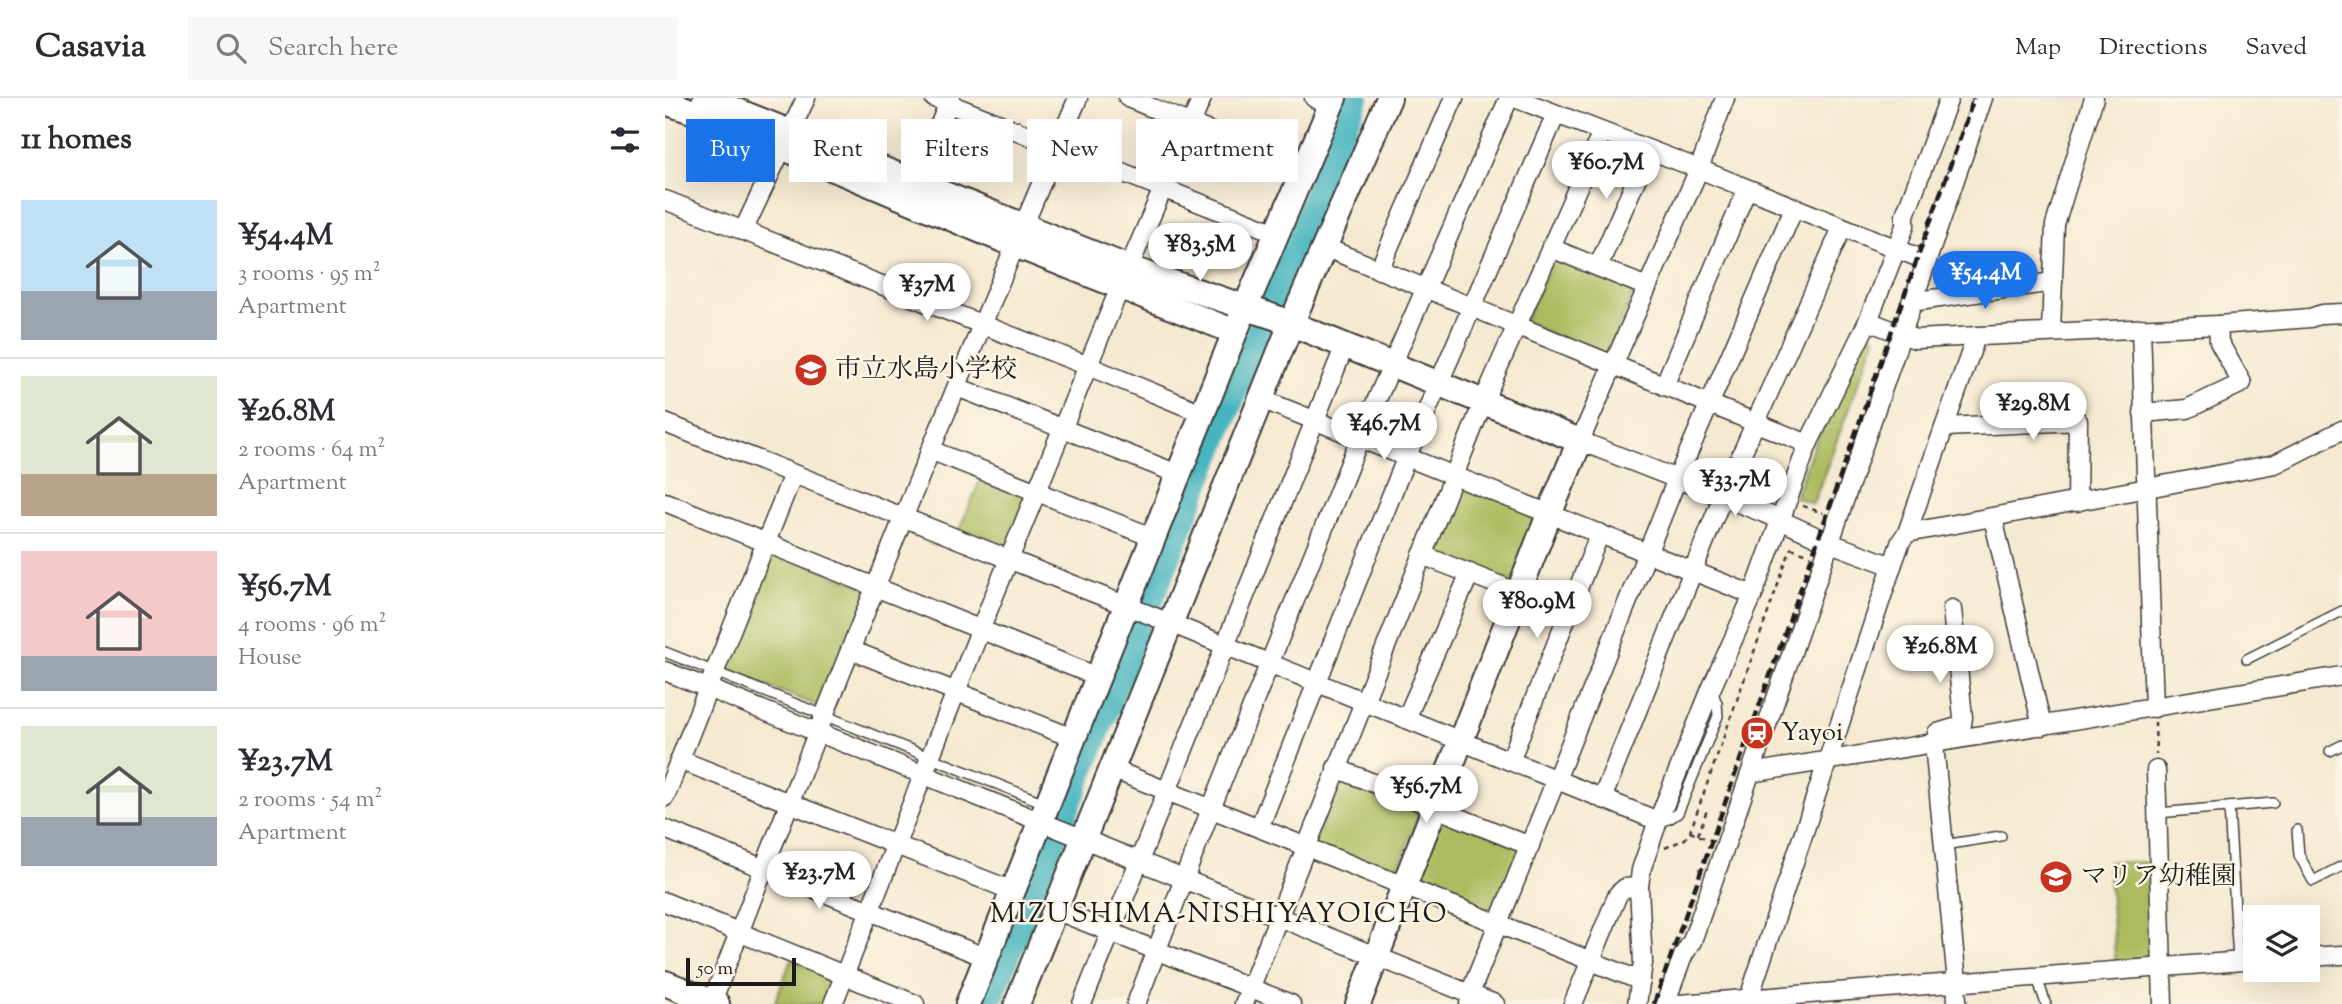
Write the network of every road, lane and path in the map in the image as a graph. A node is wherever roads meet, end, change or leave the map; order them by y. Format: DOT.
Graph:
graph roads {
  1 [pos="705,98"];
  2 [pos="806,98"];
  3 [pos="1078,98"];
  4 [pos="1128,98"];
  5 [pos="1202,98"];
  6 [pos="1389,98"];
  7 [pos="1454,98"];
  8 [pos="1509,98"];
  9 [pos="1515,98"];
  10 [pos="1725,98"];
  11 [pos="1949,98"];
  12 [pos="1983,98"];
  13 [pos="2094,98"];
  14 [pos="944,100"];
  15 [pos="1327,100"];
  16 [pos="669,104"];
  17 [pos="1556,114"];
  18 [pos="1069,119"];
  19 [pos="1179,119"];
  20 [pos="1193,119"];
  21 [pos="1602,132"];
  22 [pos="1027,135"];
  23 [pos="786,140"];
  24 [pos="1649,150"];
  25 [pos="1298,168"];
  26 [pos="1699,169"];
  27 [pos="1304,170"];
  28 [pos="1122,172"];
  29 [pos="1042,182"];
  30 [pos="1167,182"];
  31 [pos="1164,188"];
  32 [pos="1747,189"];
  33 [pos="911,191"];
  34 [pos="665,200"];
  35 [pos="1794,208"];
  36 [pos="1842,228"];
  37 [pos="743,231"];
  38 [pos="1276,233"];
  39 [pos="1020,236"];
  40 [pos="1325,247"];
  41 [pos="1551,248"];
  42 [pos="1896,249"];
  43 [pos="1927,261"];
  44 [pos="1598,267"];
  45 [pos="1379,270"];
  46 [pos="1125,278"];
  47 [pos="2053,282"];
  48 [pos="1647,287"];
  49 [pos="1425,289"];
  50 [pos="1156,301"];
  51 [pos="1912,302"];
  52 [pos="1472,308"];
  53 [pos="2342,313"];
  54 [pos="1268,315"];
  55 [pos="1868,321"];
  56 [pos="982,324"];
  57 [pos="2218,325"];
  58 [pos="1517,326"];
  59 [pos="2141,328"];
  60 [pos="1234,332"];
  61 [pos="2051,332"];
  62 [pos="1901,335"];
  63 [pos="1976,337"];
  64 [pos="1345,345"];
  65 [pos="1392,364"];
  66 [pos="1613,365"];
  67 [pos="1088,366"];
  68 [pos="1440,383"];
  69 [pos="1664,386"];
  70 [pos="957,387"];
  71 [pos="1261,398"];
  72 [pos="1484,401"];
  73 [pos="1710,404"];
  74 [pos="1202,413"];
  75 [pos="2143,413"];
  76 [pos="1315,420"];
  77 [pos="665,422"];
  78 [pos="1756,423"];
  79 [pos="1945,427"];
  80 [pos="1063,429"];
  81 [pos="2342,430"];
  82 [pos="1360,438"];
  83 [pos="1580,441"];
  84 [pos="1808,444"];
  85 [pos="930,450"];
  86 [pos="1407,456"];
  87 [pos="793,474"];
  88 [pos="1178,474"];
  89 [pos="1454,475"];
  90 [pos="1677,480"];
  91 [pos="2146,489"];
  92 [pos="1037,491"];
  93 [pos="1722,498"];
  94 [pos="665,502"];
  95 [pos="1794,502"];
  96 [pos="2077,502"];
  97 [pos="1550,512"];
  98 [pos="1832,516"];
  99 [pos="903,518"];
  100 [pos="1993,518"];
  101 [pos="1780,520"];
  102 [pos="1600,533"];
  103 [pos="1907,533"];
  104 [pos="1152,537"];
  105 [pos="1828,542"];
  106 [pos="766,543"];
  107 [pos="1781,544"];
  108 [pos="1791,548"];
  109 [pos="1648,551"];
  110 [pos="1809,554"];
  111 [pos="1422,555"];
  112 [pos="1010,560"];
  113 [pos="1892,566"];
  114 [pos="1694,571"];
  115 [pos="1471,573"];
  116 [pos="876,587"];
  117 [pos="1519,593"];
  118 [pos="1753,594"];
  119 [pos="1952,609"];
  120 [pos="2342,611"];
  121 [pos="1148,615"];
  122 [pos="981,629"];
  123 [pos="1225,646"];
  124 [pos="851,650"];
  125 [pos="665,652"];
  126 [pos="2248,659"];
  127 [pos="1271,664"];
  128 [pos="665,671"];
  129 [pos="713,671"];
  130 [pos="1098,677"];
  131 [pos="2342,677"];
  132 [pos="1317,683"];
  133 [pos="708,689"];
  134 [pos="956,693"];
  135 [pos="1363,702"];
  136 [pos="2154,708"];
  137 [pos="1406,719"];
  138 [pos="821,724"];
  139 [pos="2042,726"];
  140 [pos="1073,738"];
  141 [pos="1460,741"];
  142 [pos="1936,744"];
  143 [pos="2342,745"];
  144 [pos="2330,751"];
  145 [pos="931,757"];
  146 [pos="680,760"];
  147 [pos="1510,761"];
  148 [pos="1829,761"];
  149 [pos="1336,768"];
  150 [pos="1112,769"];
  151 [pos="2156,770"];
  152 [pos="1751,773"];
  153 [pos="924,775"];
  154 [pos="1556,780"];
  155 [pos="1166,791"];
  156 [pos="665,797"];
  157 [pos="1602,799"];
  158 [pos="789,803"];
  159 [pos="2273,803"];
  160 [pos="1434,807"];
  161 [pos="2229,807"];
  162 [pos="1211,809"];
  163 [pos="1707,810"];
  164 [pos="2158,813"];
  165 [pos="1047,817"];
  166 [pos="1658,821"];
  167 [pos="1259,828"];
  168 [pos="665,829"];
  169 [pos="2297,830"];
  170 [pos="1691,832"];
  171 [pos="1698,835"];
  172 [pos="1078,836"];
  173 [pos="2001,836"];
  174 [pos="1717,842"];
  175 [pos="1943,845"];
  176 [pos="896,846"];
  177 [pos="1530,846"];
  178 [pos="1305,847"];
  179 [pos="1664,849"];
  180 [pos="1140,861"];
  181 [pos="2342,866"];
  182 [pos="763,869"];
  183 [pos="1185,879"];
  184 [pos="1403,886"];
  185 [pos="1639,887"];
  186 [pos="1013,891"];
  187 [pos="665,902"];
  188 [pos="1055,910"];
  189 [pos="871,911"];
  190 [pos="1277,916"];
  191 [pos="1498,924"];
  192 [pos="2243,926"];
  193 [pos="1112,932"];
  194 [pos="740,933"];
  195 [pos="1157,950"];
  196 [pos="2342,955"];
  197 [pos="1376,956"];
  198 [pos="2320,956"];
  199 [pos="987,958"];
  200 [pos="2243,960"];
  201 [pos="1591,962"];
  202 [pos="2162,968"];
  203 [pos="844,976"];
  204 [pos="2037,978"];
  205 [pos="1641,981"];
  206 [pos="665,983"];
  207 [pos="1955,984"];
  208 [pos="1247,996"];
  209 [pos="1470,999"];
  210 [pos="1785,1000"];
  211 [pos="1748,1001"];
  212 [pos="714,1003"];
  213 [pos="833,1004"];
  214 [pos="915,1004"];
  215 [pos="968,1004"];
  216 [pos="1017,1004"];
  217 [pos="1082,1004"];
  218 [pos="1136,1004"];
  219 [pos="1291,1004"];
  220 [pos="1358,1004"];
  221 [pos="1496,1004"];
  222 [pos="1573,1004"];
  223 [pos="1637,1004"];
  224 [pos="1665,1004"];
  225 [pos="1679,1004"];
  226 [pos="1957,1004"];
  227 [pos="2046,1004"];
  228 [pos="2163,1004"];
  1 -- 23 [label="street"];
  2 -- 23 [label="street"];
  3 -- 18 [label="street"];
  4 -- 19 [label="street"];
  5 -- 20 [label="street"];
  6 -- 40 [label="street"];
  7 -- 45 [label="street"];
  8 -- 49 [label="street"];
  9 -- 17 [label="street"];
  10 -- 26 [label="street"];
  11 -- 42 [label="street"];
  12 -- 43 [label="street"];
  13 -- 47 [label="street"];
  14 -- 22 [label="street"];
  14 -- 33 [label="street"];
  15 -- 27 [label="street"];
  16 -- 23 [label="street"];
  17 -- 21 [label="street"];
  17 -- 52 [label="street"];
  21 -- 24 [label="street"];
  21 -- 41 [label="street"];
  23 -- 33 [label="street"];
  23 -- 37 [label="street"];
  24 -- 26 [label="street"];
  24 -- 44 [label="street"];
  25 -- 27 [label="street"];
  26 -- 32 [label="street"];
  26 -- 48 [label="street"];
  27 -- 38 [label="street"];
  28 -- 31 [label="street"];
  29 -- 39 [label="street"];
  30 -- 31 [label="street"];
  31 -- 38 [label="street"];
  31 -- 46 [label="street"];
  32 -- 35 [label="street"];
  32 -- 69 [label="street"];
  33 -- 39 [label="street"];
  34 -- 37 [label="street"];
  35 -- 36 [label="street"];
  35 -- 73 [label="street"];
  36 -- 42 [label="street"];
  36 -- 78 [label="street"];
  37 -- 56 [label="street"];
  38 -- 54 [label="street"];
  39 -- 46 [label="street"];
  39 -- 56 [label="street"];
  40 -- 45 [label="street"];
  40 -- 54 [label="street"];
  41 -- 44 [label="street"];
  41 -- 58 [label="street"];
  42 -- 43 [label="street"];
  42 -- 55 [label="street"];
  43 -- 51 [label="street"];
  44 -- 48 [label="street"];
  45 -- 49 [label="street"];
  46 -- 50 [label="street"];
  46 -- 54 [label="street"];
  46 -- 67 [label="street"];
  47 -- 51 [label="street"];
  47 -- 61 [label="street"];
  48 -- 66 [label="street"];
  49 -- 52 [label="street"];
  49 -- 65 [label="street"];
  50 -- 54 [label="street"];
  50 -- 60 [label="street"];
  51 -- 62 [label="street"];
  52 -- 58 [label="street"];
  52 -- 68 [label="street"];
  53 -- 57 [label="street"];
  54 -- 60 [label="street"];
  54 -- 64 [label="street"];
  54 -- 71 [label="street"];
  55 -- 62 [label="street"];
  55 -- 84 [label="street"];
  56 -- 67 [label="street"];
  56 -- 70 [label="street"];
  57 -- 59 [label="street"];
  57 -- 75 [label="street"];
  58 -- 66 [label="street"];
  58 -- 72 [label="street"];
  59 -- 61 [label="street"];
  59 -- 75 [label="street"];
  60 -- 74 [label="street"];
  61 -- 63 [label="street"];
  62 -- 63 [label="street"];
  62 -- 105 [label="street"];
  63 -- 79 [label="street"];
  64 -- 65 [label="street"];
  64 -- 76 [label="street"];
  65 -- 68 [label="street"];
  65 -- 82 [label="street"];
  66 -- 69 [label="street"];
  66 -- 83 [label="street"];
  67 -- 74 [label="street"];
  67 -- 80 [label="street"];
  68 -- 72 [label="street"];
  68 -- 86 [label="street"];
  69 -- 73 [label="street"];
  70 -- 80 [label="street"];
  70 -- 85 [label="street"];
  71 -- 76 [label="street"];
  71 -- 121 [label="street"];
  72 -- 83 [label="street"];
  72 -- 89 [label="street"];
  73 -- 78 [label="street"];
  73 -- 90 [label="street"];
  74 -- 88 [label="street"];
  75 -- 91 [label="street"];
  76 -- 82 [label="street"];
  76 -- 123 [label="street"];
  77 -- 87 [label="street"];
  78 -- 84 [label="street"];
  78 -- 93 [label="street"];
  79 -- 96 [label="street"];
  79 -- 103 [label="street"];
  80 -- 88 [label="street"];
  80 -- 92 [label="street"];
  81 -- 91 [label="street"];
  82 -- 86 [label="street"];
  82 -- 127 [label="street"];
  83 -- 90 [label="street"];
  83 -- 97 [label="street"];
  84 -- 101 [label="street"];
  85 -- 92 [label="street"];
  85 -- 99 [label="street"];
  86 -- 89 [label="street"];
  86 -- 132 [label="street"];
  87 -- 99 [label="street"];
  87 -- 106 [label="street"];
  88 -- 104 [label="street"];
  89 -- 97 [label="street"];
  89 -- 111 [label="street"];
  90 -- 93 [label="street"];
  90 -- 109 [label="street"];
  91 -- 96 [label="street"];
  91 -- 136 [label="street"];
  92 -- 104 [label="street"];
  92 -- 112 [label="street"];
  93 -- 101 [label="street"];
  93 -- 114 [label="street"];
  94 -- 106 [label="street"];
  95 -- 98 [label="path"];
  96 -- 100 [label="street"];
  97 -- 102 [label="street"];
  97 -- 117 [label="street"];
  99 -- 112 [label="street"];
  99 -- 116 [label="street"];
  100 -- 103 [label="street"];
  100 -- 139 [label="street"];
  101 -- 105 [label="street"];
  101 -- 118 [label="street"];
  102 -- 109 [label="street"];
  102 -- 147 [label="street"];
  103 -- 113 [label="street"];
  104 -- 121 [label="street"];
  105 -- 113 [label="street"];
  105 -- 152 [label="street"];
  106 -- 116 [label="street"];
  106 -- 129 [label="street"];
  107 -- 108 [label="path"];
  108 -- 110 [label="path"];
  108 -- 170 [label="path"];
  109 -- 114 [label="street"];
  109 -- 154 [label="street"];
  111 -- 115 [label="street"];
  111 -- 135 [label="street"];
  112 -- 121 [label="street"];
  112 -- 122 [label="street"];
  113 -- 148 [label="street"];
  114 -- 118 [label="street"];
  114 -- 157 [label="street"];
  115 -- 117 [label="street"];
  115 -- 137 [label="street"];
  116 -- 122 [label="street"];
  116 -- 124 [label="street"];
  117 -- 141 [label="street"];
  118 -- 166 [label="street"];
  119 -- 142 [label="street"];
  120 -- 126 [label="lane"];
  121 -- 123 [label="street"];
  121 -- 130 [label="street"];
  121 -- 150 [label="street"];
  122 -- 130 [label="street"];
  122 -- 134 [label="street"];
  123 -- 127 [label="street"];
  123 -- 155 [label="street"];
  124 -- 134 [label="street"];
  124 -- 138 [label="street"];
  125 -- 129 [label="lane"];
  127 -- 132 [label="street"];
  127 -- 162 [label="street"];
  128 -- 133 [label="street"];
  129 -- 133 [label="street"];
  129 -- 138 [label="lane"];
  130 -- 140 [label="street"];
  131 -- 136 [label="street"];
  132 -- 135 [label="street"];
  132 -- 167 [label="street"];
  133 -- 138 [label="street"];
  133 -- 146 [label="street"];
  134 -- 140 [label="street"];
  134 -- 145 [label="street"];
  135 -- 137 [label="street"];
  135 -- 149 [label="street"];
  136 -- 139 [label="street"];
  136 -- 151 [label="path"];
  137 -- 141 [label="street"];
  138 -- 145 [label="lane"];
  138 -- 153 [label="street"];
  138 -- 158 [label="street"];
  139 -- 142 [label="street"];
  140 -- 165 [label="street"];
  141 -- 147 [label="street"];
  141 -- 160 [label="street"];
  142 -- 148 [label="street"];
  142 -- 175 [label="street"];
  143 -- 144 [label="lane"];
  145 -- 153 [label="street"];
  145 -- 165 [label="lane"];
  146 -- 156 [label="street"];
  146 -- 158 [label="street"];
  147 -- 154 [label="street"];
  148 -- 152 [label="street"];
  148 -- 211 [label="street"];
  149 -- 160 [label="street"];
  149 -- 178 [label="street"];
  150 -- 155 [label="street"];
  150 -- 172 [label="street"];
  151 -- 164 [label="street"];
  152 -- 224 [label="street"];
  153 -- 165 [label="street"];
  153 -- 176 [label="street"];
  154 -- 157 [label="street"];
  154 -- 177 [label="street"];
  155 -- 162 [label="street"];
  155 -- 180 [label="street"];
  157 -- 166 [label="street"];
  158 -- 176 [label="street"];
  158 -- 182 [label="street"];
  159 -- 161 [label="lane"];
  160 -- 177 [label="street"];
  160 -- 184 [label="street"];
  161 -- 164 [label="lane"];
  161 -- 192 [label="lane"];
  162 -- 167 [label="street"];
  162 -- 183 [label="street"];
  163 -- 171 [label="path"];
  164 -- 202 [label="street"];
  165 -- 172 [label="street"];
  165 -- 186 [label="street"];
  166 -- 185 [label="street"];
  167 -- 178 [label="street"];
  168 -- 182 [label="street"];
  169 -- 181 [label="lane"];
  170 -- 171 [label="path"];
  170 -- 179 [label="path"];
  171 -- 174 [label="path"];
  172 -- 180 [label="street"];
  172 -- 188 [label="street"];
  173 -- 175 [label="lane"];
  175 -- 207 [label="street"];
  176 -- 186 [label="street"];
  176 -- 189 [label="street"];
  177 -- 191 [label="street"];
  178 -- 184 [label="street"];
  178 -- 190 [label="street"];
  180 -- 183 [label="street"];
  180 -- 193 [label="street"];
  182 -- 189 [label="street"];
  182 -- 194 [label="street"];
  183 -- 190 [label="street"];
  183 -- 195 [label="street"];
  184 -- 191 [label="street"];
  184 -- 197 [label="street"];
  185 -- 201 [label="street"];
  185 -- 205 [label="street"];
  186 -- 199 [label="street"];
  187 -- 194 [label="street"];
  188 -- 193 [label="street"];
  188 -- 216 [label="street"];
  189 -- 199 [label="street"];
  189 -- 203 [label="street"];
  190 -- 197 [label="street"];
  190 -- 208 [label="street"];
  191 -- 201 [label="street"];
  191 -- 209 [label="street"];
  193 -- 195 [label="street"];
  193 -- 217 [label="street"];
  194 -- 203 [label="street"];
  194 -- 212 [label="street"];
  195 -- 208 [label="street"];
  195 -- 218 [label="street"];
  196 -- 198 [label="street"];
  197 -- 209 [label="street"];
  197 -- 220 [label="street"];
  199 -- 215 [label="street"];
  200 -- 202 [label="street"];
  201 -- 205 [label="street"];
  201 -- 222 [label="street"];
  202 -- 204 [label="street"];
  202 -- 228 [label="street"];
  203 -- 213 [label="street"];
  203 -- 214 [label="street"];
  204 -- 207 [label="street"];
  204 -- 227 [label="lane"];
  205 -- 223 [label="street"];
  206 -- 212 [label="street"];
  207 -- 210 [label="street"];
  207 -- 226 [label="street"];
  208 -- 219 [label="street"];
  209 -- 221 [label="street"];
  210 -- 211 [label="street"];
  211 -- 225 [label="street"];
}
